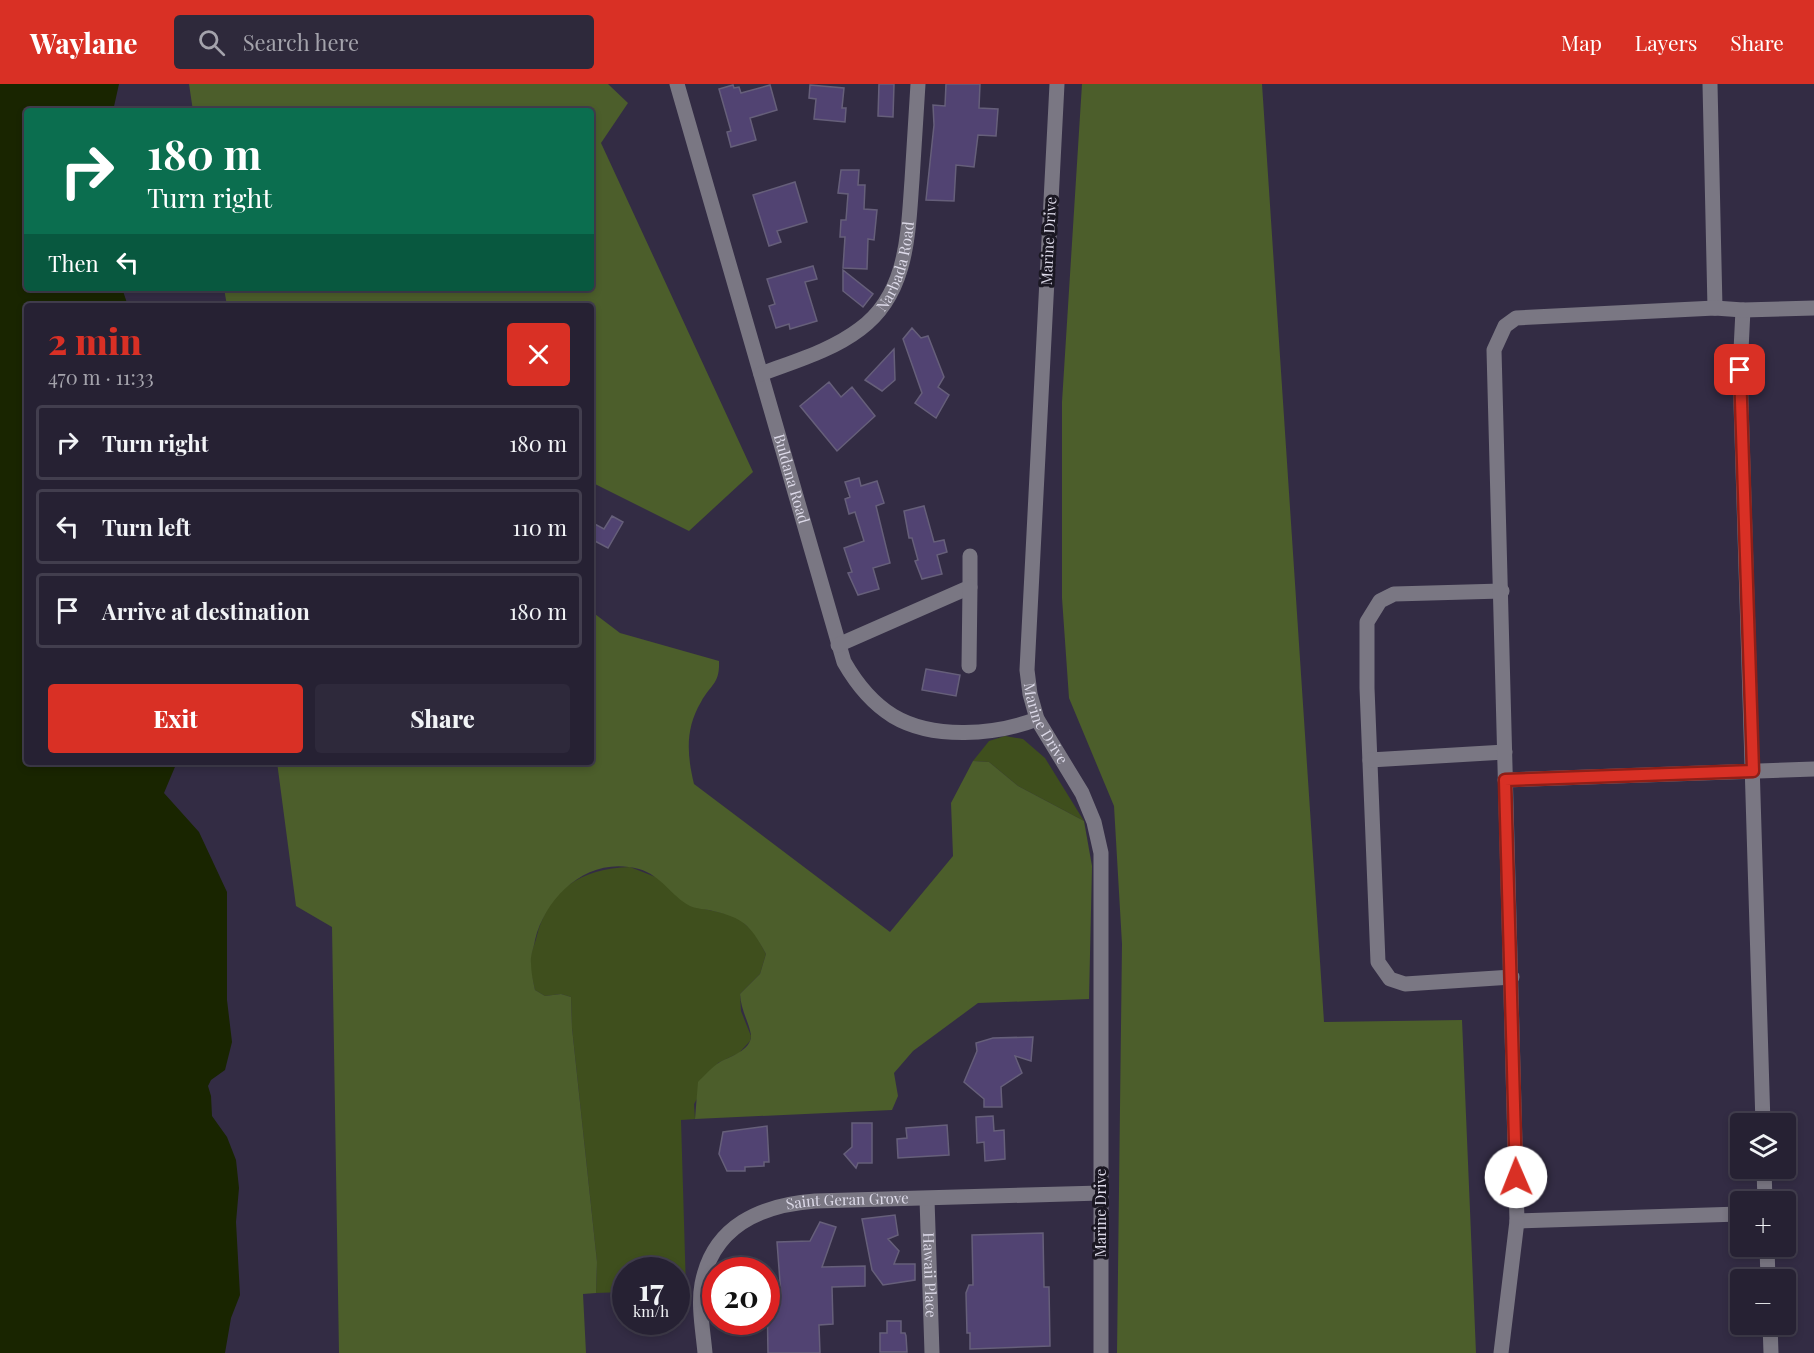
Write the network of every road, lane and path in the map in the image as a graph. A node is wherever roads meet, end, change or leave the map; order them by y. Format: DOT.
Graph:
graph roads {
  1 [pos="677,84"];
  2 [pos="918,84"];
  3 [pos="1057,84"];
  4 [pos="1710,84"];
  5 [pos="1715,308"];
  6 [pos="1814,308"];
  7 [pos="1743,310"];
  8 [pos="761,374"];
  9 [pos="970,556"];
  10 [pos="970,587"];
  11 [pos="1502,591"];
  12 [pos="838,645"];
  13 [pos="969,666"];
  14 [pos="1037,718"];
  15 [pos="1505,752"];
  16 [pos="1370,760"];
  17 [pos="1814,768"];
  18 [pos="1753,771"];
  19 [pos="1505,780"];
  20 [pos="1512,977"];
  21 [pos="1763,1113"];
  22 [pos="1101,1193"];
  23 [pos="927,1199"];
  24 [pos="1730,1214"];
  25 [pos="1517,1221"];
  26 [pos="1770,1335"];
  27 [pos="705,1353"];
  28 [pos="932,1353"];
  29 [pos="1101,1353"];
  30 [pos="1501,1353"];
  31 [pos="1771,1353"];
  1 -- 8 [label="street, Buldana Road"];
  2 -- 8 [label="street, Narbada Road"];
  3 -- 14 [label="street, Marine Drive"];
  4 -- 5 [label="street"];
  5 -- 7 [label="street"];
  5 -- 11 [label="street"];
  6 -- 7 [label="street"];
  7 -- 18 [label="street"];
  8 -- 12 [label="street, Buldana Road"];
  9 -- 10 [label="street"];
  10 -- 12 [label="street"];
  10 -- 13 [label="street"];
  11 -- 15 [label="street"];
  11 -- 16 [label="street"];
  12 -- 14 [label="street, Buldana Road"];
  14 -- 22 [label="street, Marine Drive"];
  15 -- 16 [label="street"];
  15 -- 19 [label="street"];
  16 -- 20 [label="street"];
  17 -- 18 [label="street"];
  18 -- 19 [label="street"];
  18 -- 21 [label="street"];
  19 -- 20 [label="street"];
  20 -- 25 [label="street"];
  22 -- 23 [label="street, Saint Geran Grove"];
  22 -- 29 [label="street, Marine Drive"];
  23 -- 27 [label="street, Saint Geran Grove"];
  23 -- 28 [label="street, Hawaii Place"];
  24 -- 25 [label="street"];
  25 -- 30 [label="street"];
  26 -- 31 [label="street"];
}
